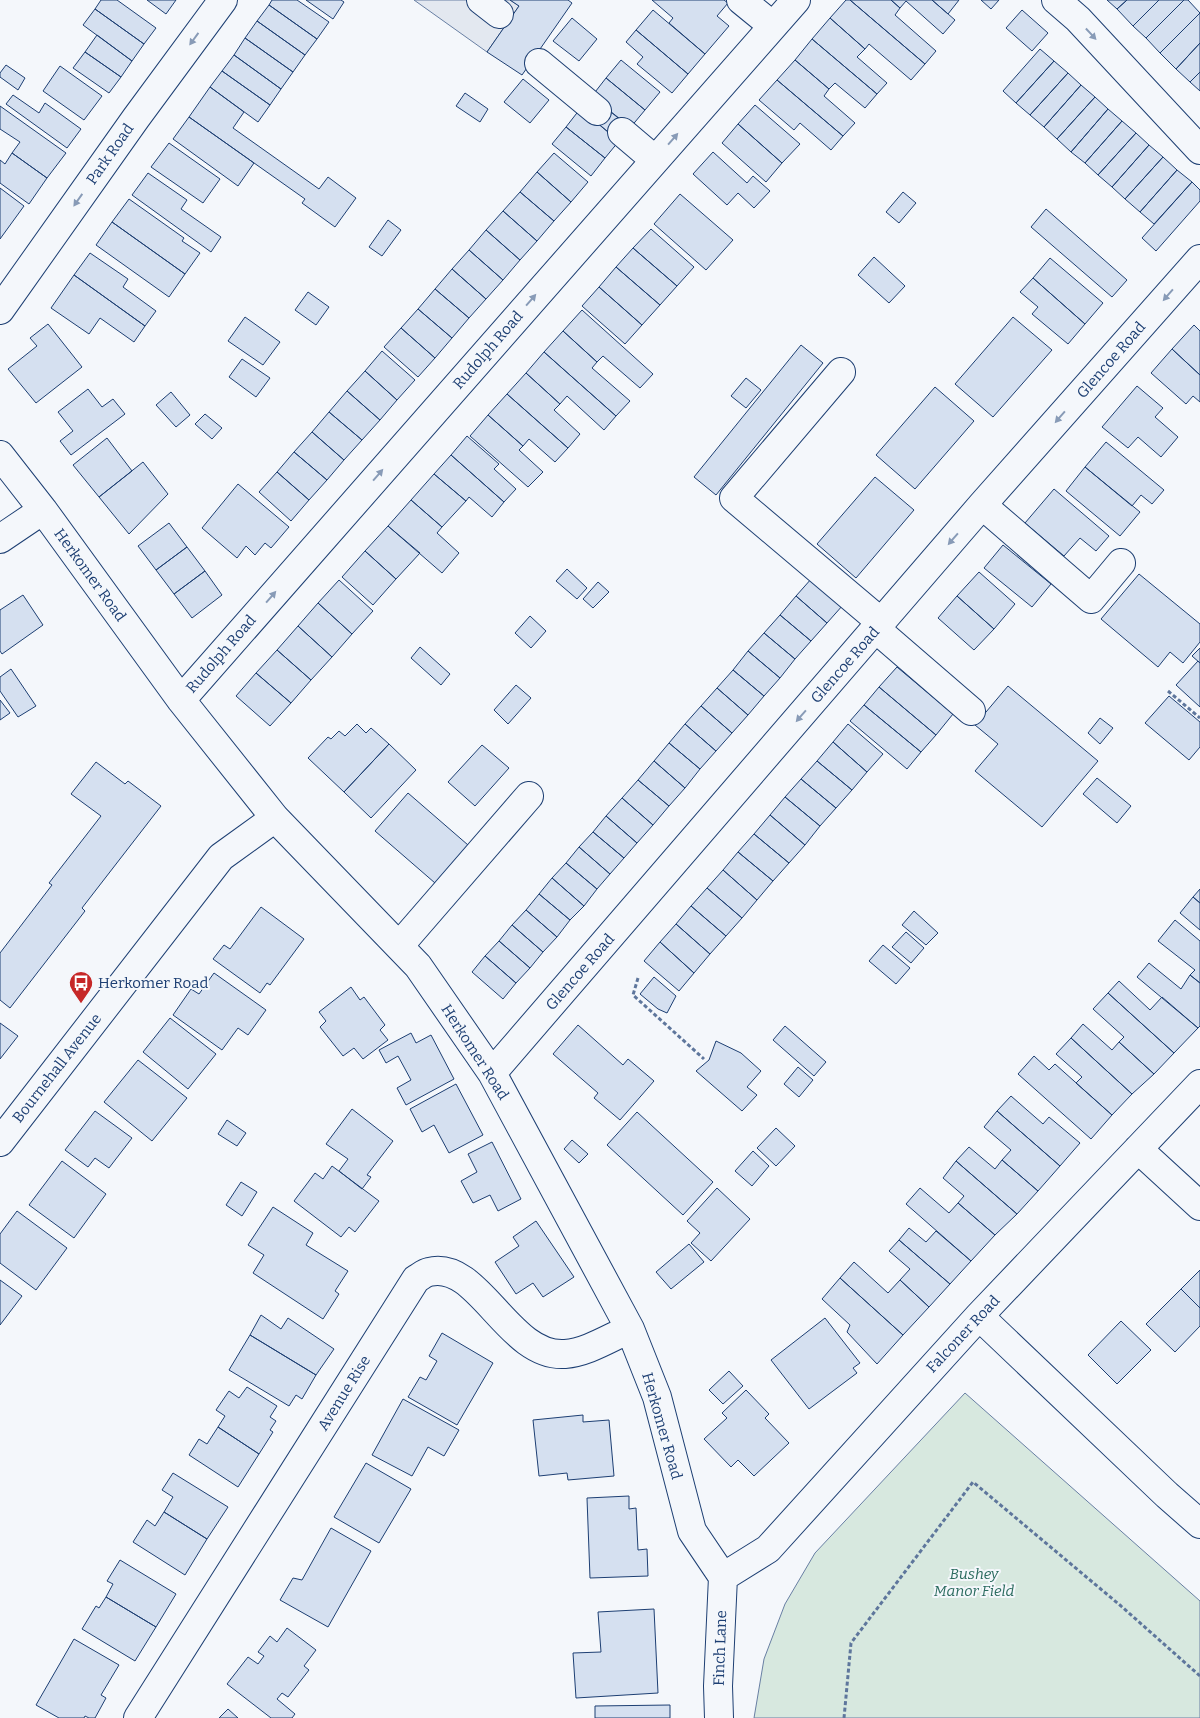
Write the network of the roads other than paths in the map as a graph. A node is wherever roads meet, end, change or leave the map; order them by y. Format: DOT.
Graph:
graph roads {
  1 [pos="223,0"];
  2 [pos="741,0"];
  3 [pos="796,0"];
  4 [pos="1069,4"];
  5 [pos="773,26"];
  6 [pos="539,63"];
  7 [pos="597,112"];
  8 [pos="622,132"];
  9 [pos="1200,150"];
  10 [pos="655,160"];
  11 [pos="1200,259"];
  12 [pos="0,310"];
  13 [pos="841,372"];
  14 [pos="0,455"];
  15 [pos="982,505"];
  16 [pos="43,510"];
  17 [pos="0,539"];
  18 [pos="1121,563"];
  19 [pos="879,626"];
  20 [pos="181,700"];
  21 [pos="971,711"];
  22 [pos="529,796"];
  23 [pos="275,818"];
  24 [pos="399,946"];
  25 [pos="492,1074"];
  26 [pos="1200,1084"];
  27 [pos="0,1142"];
  28 [pos="1138,1149"];
  29 [pos="1200,1206"];
  30 [pos="979,1316"];
  31 [pos="630,1329"];
  32 [pos="1200,1524"];
  33 [pos="723,1577"];
  34 [pos="138,1718"];
  35 [pos="719,1718"];
  1 -- 12 [label="street, Park Road, one-way"];
  2 -- 5 [label="street"];
  3 -- 5 [label="street, Rudolph Road"];
  4 -- 9 [label="street, one-way"];
  10 -- 5 [label="street, Rudolph Road, one-way"];
  6 -- 7 [label="street"];
  8 -- 10 [label="street"];
  20 -- 10 [label="street, Rudolph Road, one-way"];
  11 -- 15 [label="street, Glencoe Road, one-way"];
  13 -- 19 [label="street"];
  14 -- 16 [label="street, Herkomer Road"];
  15 -- 18 [label="street"];
  15 -- 19 [label="street, Glencoe Road, one-way"];
  16 -- 17 [label="street"];
  16 -- 20 [label="street, Herkomer Road"];
  19 -- 21 [label="street"];
  19 -- 25 [label="street, Glencoe Road, one-way"];
  20 -- 23 [label="street, Herkomer Road"];
  22 -- 24 [label="street"];
  23 -- 24 [label="street, Herkomer Road"];
  23 -- 27 [label="street, Bournehall Avenue"];
  24 -- 25 [label="street, Herkomer Road"];
  25 -- 31 [label="street, Herkomer Road"];
  26 -- 28 [label="street, Falconer Road"];
  28 -- 29 [label="street"];
  28 -- 30 [label="street, Falconer Road"];
  30 -- 32 [label="street"];
  30 -- 33 [label="street, Falconer Road"];
  31 -- 33 [label="street, Herkomer Road"];
  31 -- 34 [label="street, Avenue Rise"];
  33 -- 35 [label="street, Finch Lane"];
}
